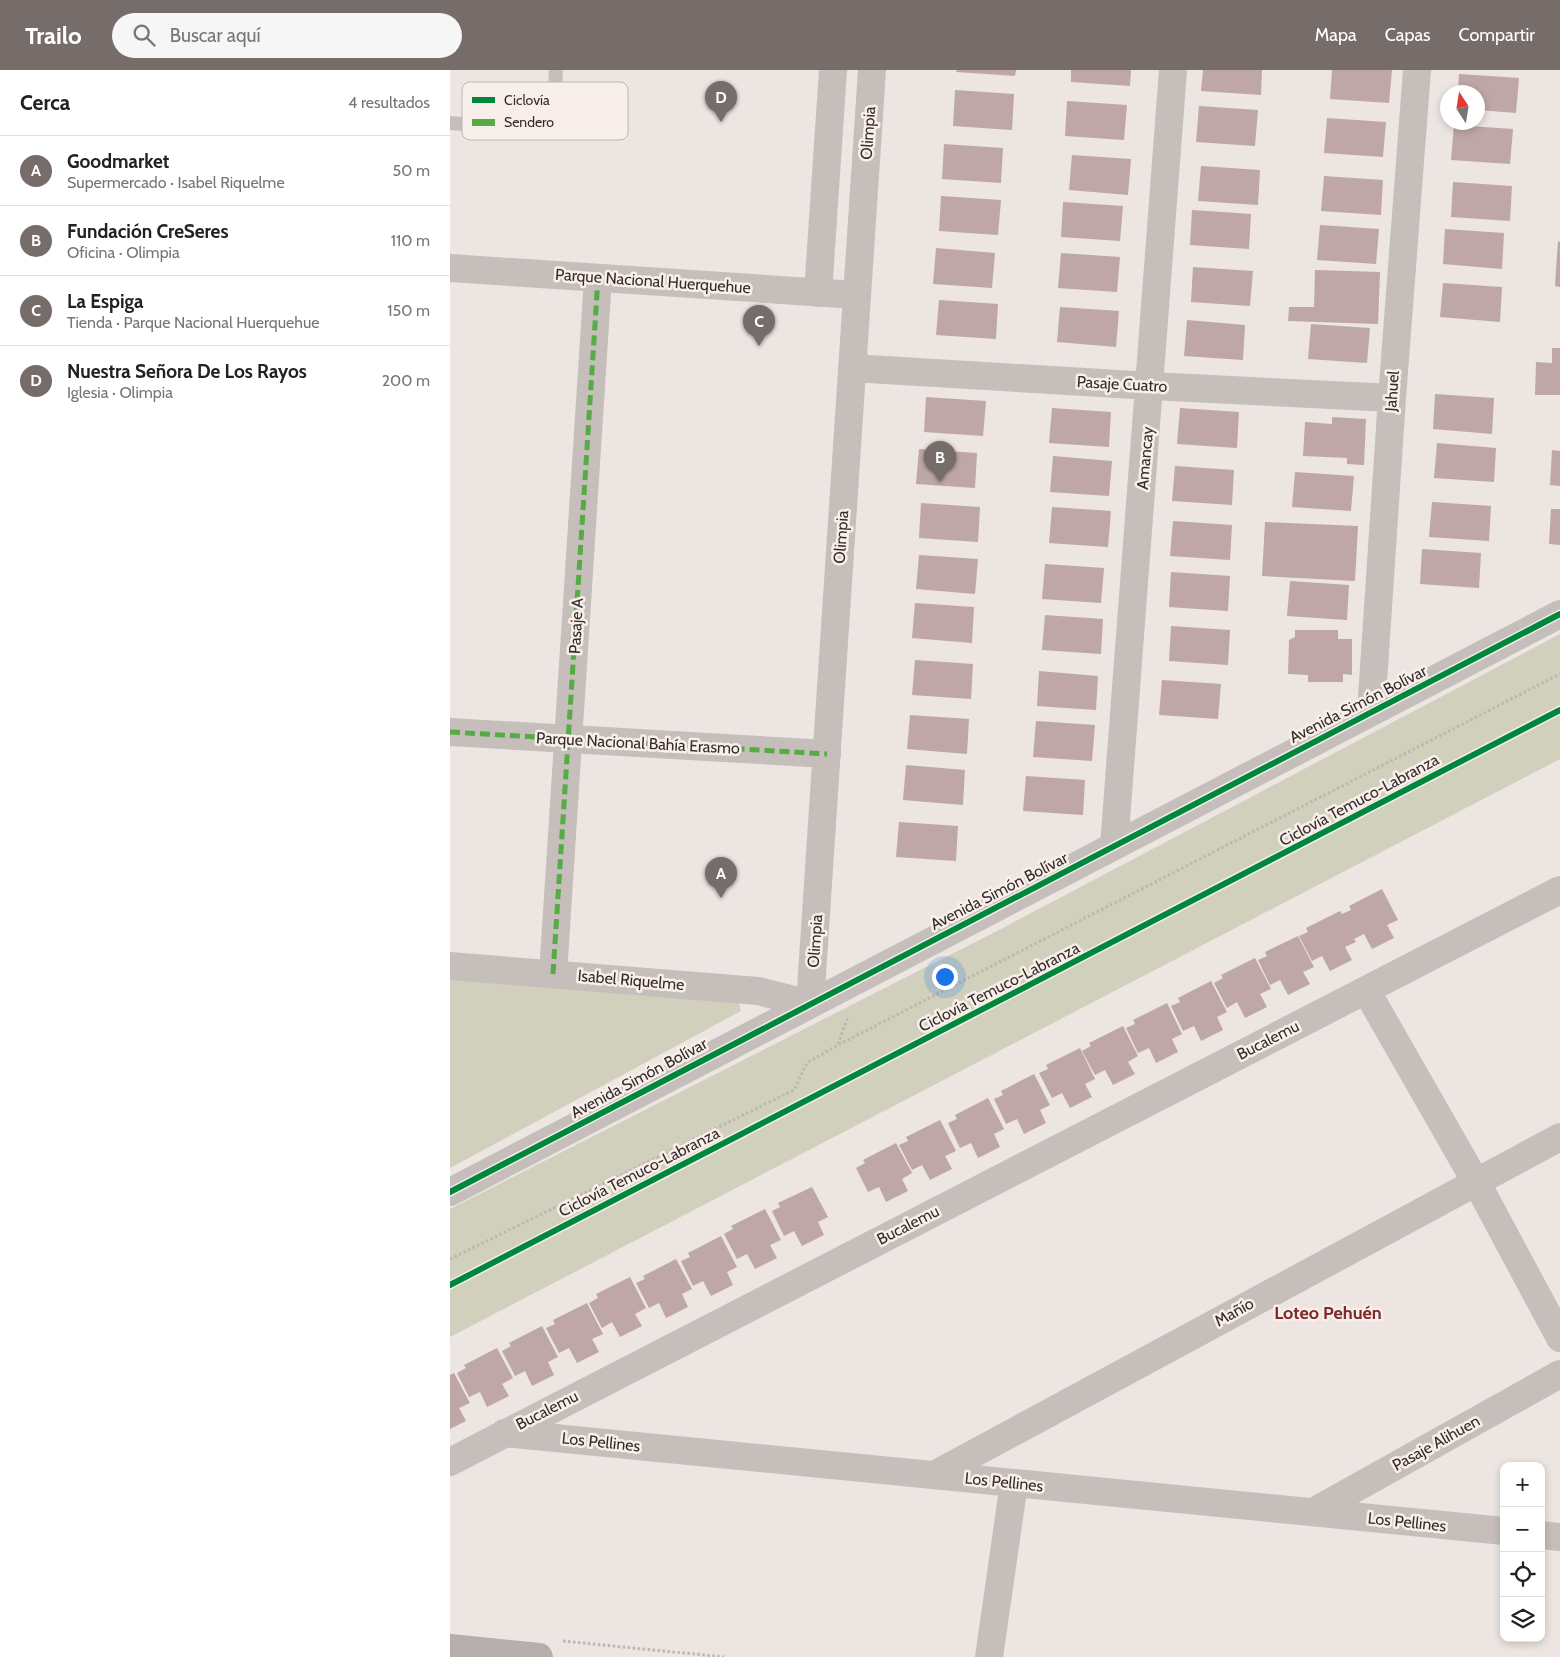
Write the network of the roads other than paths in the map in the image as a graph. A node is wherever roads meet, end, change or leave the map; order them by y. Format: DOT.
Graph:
graph roads {
  1 [pos="834,70"];
  2 [pos="872,70"];
  3 [pos="1173,70"];
  4 [pos="1417,70"];
  5 [pos="450,268"];
  6 [pos="598,278"];
  7 [pos="818,292"];
  8 [pos="856,295"];
  9 [pos="852,368"];
  10 [pos="1151,386"];
  11 [pos="1392,398"];
  12 [pos="1560,614"];
  13 [pos="1371,712"];
  14 [pos="450,732"];
  15 [pos="570,739"];
  16 [pos="826,754"];
  17 [pos="1114,846"];
  18 [pos="1560,890"];
  19 [pos="450,966"];
  20 [pos="553,974"];
  21 [pos="1366,990"];
  22 [pos="810,1004"];
  23 [pos="1560,1137"];
  24 [pos="1474,1181"];
  25 [pos="450,1192"];
  26 [pos="1560,1338"];
  27 [pos="1560,1374"];
  28 [pos="504,1433"];
  29 [pos="450,1462"];
  30 [pos="934,1475"];
  31 [pos="1014,1483"];
  32 [pos="1313,1512"];
  33 [pos="1500,1531"];
  34 [pos="1545,1535"];
  35 [pos="1560,1537"];
  36 [pos="450,1648"];
  37 [pos="548,1649"];
  38 [pos="989,1657"];
  1 -- 7 [label="street"];
  2 -- 8 [label="street, Olimpia"];
  3 -- 10 [label="street, Amancay"];
  4 -- 11 [label="street, Jahuel"];
  5 -- 6 [label="street, Parque Nacional Huerquehue"];
  6 -- 7 [label="street, Parque Nacional Huerquehue"];
  6 -- 15 [label="street, Pasaje A"];
  7 -- 8 [label="street, Parque Nacional Huerquehue"];
  8 -- 9 [label="street, Olimpia"];
  9 -- 10 [label="street, Pasaje Cuatro"];
  9 -- 16 [label="street, Olimpia"];
  10 -- 11 [label="street, Pasaje Cuatro"];
  10 -- 17 [label="street, Amancay"];
  11 -- 13 [label="street, Jahuel"];
  12 -- 13 [label="street, Avenida Simón Bolívar"];
  13 -- 17 [label="street, Avenida Simón Bolívar"];
  14 -- 15 [label="street, Parque Nacional Bahía Erasmo"];
  15 -- 16 [label="street, Parque Nacional Bahía Erasmo"];
  15 -- 20 [label="street, Pasaje A"];
  16 -- 22 [label="street, Olimpia"];
  17 -- 22 [label="street, Avenida Simón Bolívar"];
  18 -- 21 [label="street, Bucalemu"];
  19 -- 20 [label="street, Isabel Riquelme"];
  20 -- 22 [label="street, Isabel Riquelme"];
  21 -- 24 [label="street"];
  21 -- 28 [label="street, Bucalemu"];
  22 -- 25 [label="street, Avenida Simón Bolívar"];
  23 -- 24 [label="street, Mañío"];
  24 -- 26 [label="street"];
  24 -- 30 [label="street, Mañío"];
  27 -- 32 [label="street, Pasaje Alihuen"];
  28 -- 29 [label="street, Bucalemu"];
  28 -- 30 [label="street, Los Pellines"];
  30 -- 31 [label="street, Los Pellines"];
  31 -- 32 [label="street, Los Pellines"];
  31 -- 38 [label="street"];
  32 -- 33 [label="street, Los Pellines"];
  34 -- 35 [label="street"];
  36 -- 37 [label="main road"];
}
